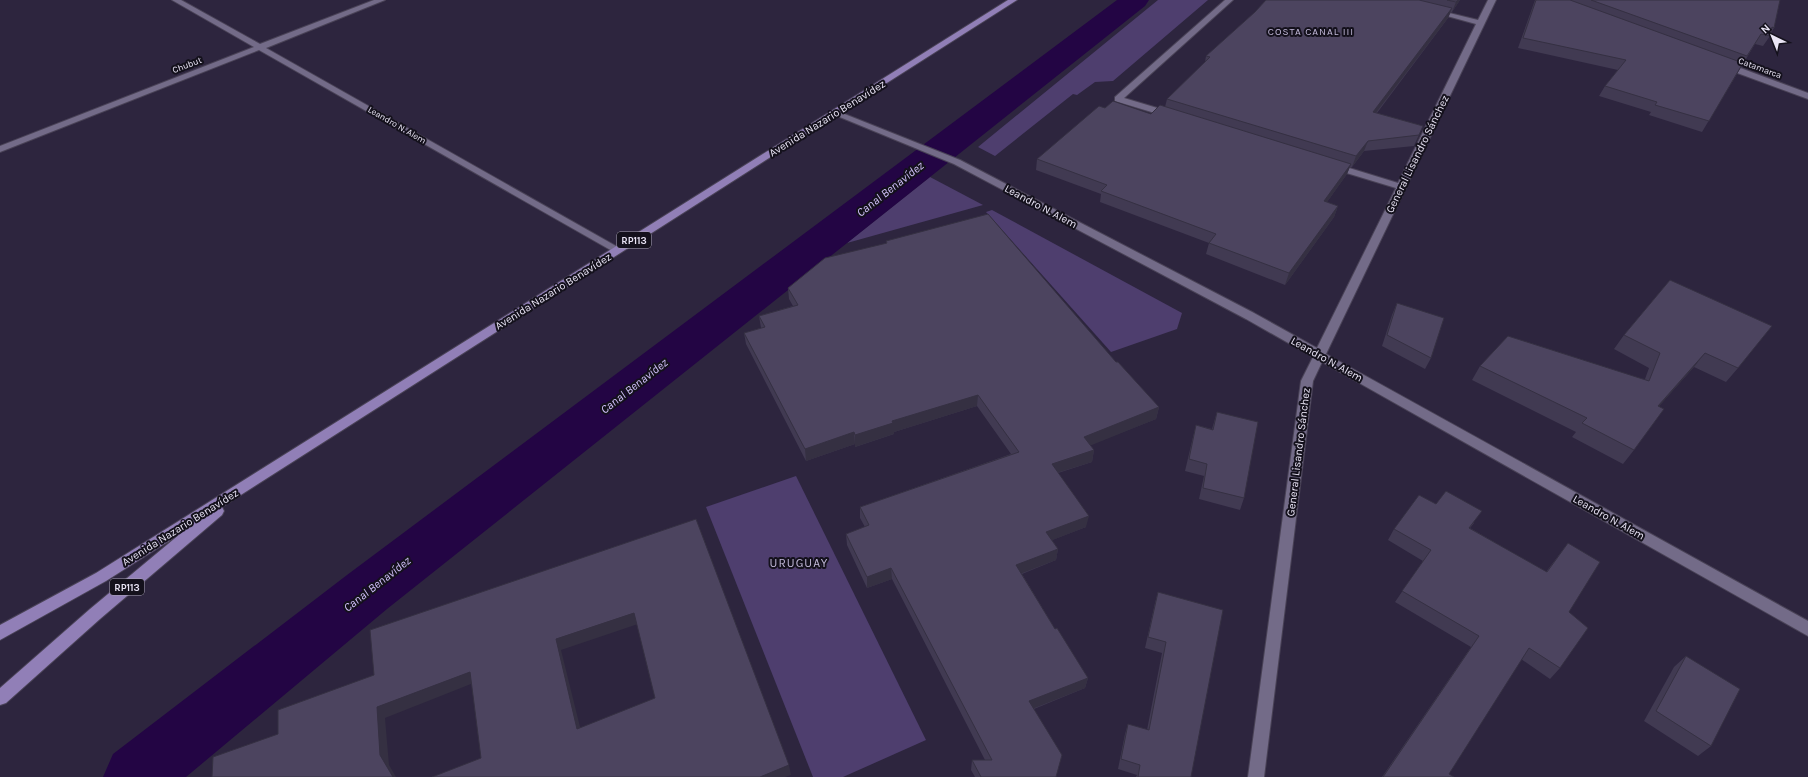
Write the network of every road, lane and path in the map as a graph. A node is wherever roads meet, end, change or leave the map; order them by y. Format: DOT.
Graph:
graph roads {
  1 [pos="176,0"];
  2 [pos="381,0"];
  3 [pos="1013,0"];
  4 [pos="1229,0"];
  5 [pos="1492,0"];
  6 [pos="1426,9"];
  7 [pos="1481,23"];
  8 [pos="261,47"];
  9 [pos="1718,63"];
  10 [pos="1808,96"];
  11 [pos="834,113"];
  12 [pos="1177,117"];
  13 [pos="0,149"];
  14 [pos="1326,164"];
  15 [pos="1401,187"];
  16 [pos="618,250"];
  17 [pos="1319,355"];
  18 [pos="255,479"];
  19 [pos="1808,629"];
  20 [pos="0,633"];
  21 [pos="0,698"];
  22 [pos="1256,777"];
  1 -- 8 [label="street, Leandro N. Alem"];
  2 -- 8 [label="street, Chubut"];
  3 -- 11 [label="main road, Avenida Nazario Benavídez / RP113"];
  4 -- 12 [label="street"];
  5 -- 7 [label="street, General Lisandro Sánchez"];
  6 -- 7 [label="street"];
  7 -- 15 [label="street, General Lisandro Sánchez"];
  8 -- 13 [label="street, Chubut"];
  8 -- 16 [label="street, Leandro N. Alem"];
  9 -- 10 [label="street, Catamarca"];
  11 -- 16 [label="main road, Avenida Nazario Benavídez / RP113"];
  11 -- 17 [label="street, Leandro N. Alem"];
  14 -- 15 [label="street"];
  15 -- 17 [label="street, General Lisandro Sánchez"];
  16 -- 18 [label="main road, Avenida Nazario Benavídez / RP113"];
  17 -- 19 [label="street, Leandro N. Alem"];
  17 -- 22 [label="street, General Lisandro Sánchez"];
  18 -- 20 [label="main road, Avenida Nazario Benavídez / RP113"];
  18 -- 21 [label="main road, Avenida Nazario Benavídez / RP113"];
}
